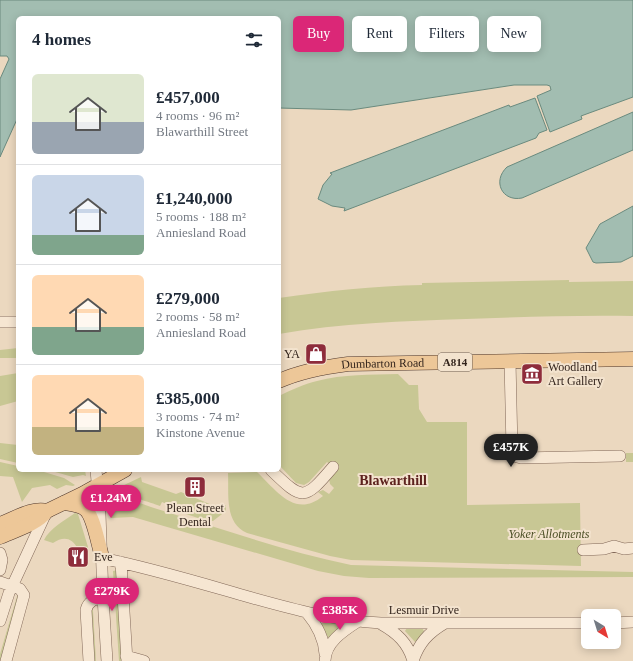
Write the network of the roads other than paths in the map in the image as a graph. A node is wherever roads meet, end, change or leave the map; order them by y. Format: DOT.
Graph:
graph roads {
  1 [pos="0,322"];
  2 [pos="16,322"];
  3 [pos="633,359"];
  4 [pos="510,361"];
  5 [pos="281,380"];
  6 [pos="620,456"];
  7 [pos="333,467"];
  8 [pos="96,472"];
  9 [pos="122,472"];
  10 [pos="274,472"];
  11 [pos="98,486"];
  12 [pos="64,503"];
  13 [pos="47,510"];
  14 [pos="0,524"];
  15 [pos="0,537"];
  16 [pos="633,548"];
  17 [pos="583,550"];
  18 [pos="0,553"];
  19 [pos="101,556"];
  20 [pos="121,562"];
  21 [pos="0,570"];
  22 [pos="0,582"];
  23 [pos="12,586"];
  24 [pos="103,597"];
  25 [pos="307,613"];
  26 [pos="0,621"];
  27 [pos="357,622"];
  28 [pos="633,622"];
  29 [pos="381,623"];
  30 [pos="445,623"];
  31 [pos="581,623"];
  32 [pos="621,623"];
  33 [pos="325,658"];
  34 [pos="127,659"];
  35 [pos="6,661"];
  36 [pos="89,661"];
  37 [pos="108,661"];
  38 [pos="144,661"];
  39 [pos="413,661"];
  1 -- 2 [label="street"];
  3 -- 4 [label="main road, Dumbarton Road / A814"];
  4 -- 5 [label="main road, Dumbarton Road / A814"];
  4 -- 6 [label="street"];
  7 -- 10 [label="street"];
  8 -- 11 [label="street"];
  9 -- 11 [label="main road"];
  11 -- 12 [label="main road"];
  11 -- 19 [label="street"];
  12 -- 13 [label="main road"];
  12 -- 19 [label="main road"];
  13 -- 14 [label="main road"];
  13 -- 15 [label="main road"];
  13 -- 23 [label="street"];
  16 -- 17 [label="street"];
  18 -- 21 [label="street"];
  19 -- 20 [label="street, Lesmuir Drive"];
  19 -- 24 [label="street"];
  20 -- 25 [label="street, Lesmuir Drive"];
  20 -- 34 [label="street"];
  22 -- 23 [label="street"];
  23 -- 26 [label="street"];
  23 -- 35 [label="street"];
  24 -- 36 [label="street"];
  24 -- 37 [label="street"];
  25 -- 27 [label="street, Lesmuir Drive"];
  25 -- 33 [label="street"];
  27 -- 29 [label="street, Lesmuir Drive"];
  27 -- 33 [label="street"];
  28 -- 32 [label="street"];
  29 -- 30 [label="street, Lesmuir Drive"];
  29 -- 39 [label="street"];
  30 -- 31 [label="street, Lesmuir Drive"];
  30 -- 39 [label="street"];
  34 -- 38 [label="street"];
}
